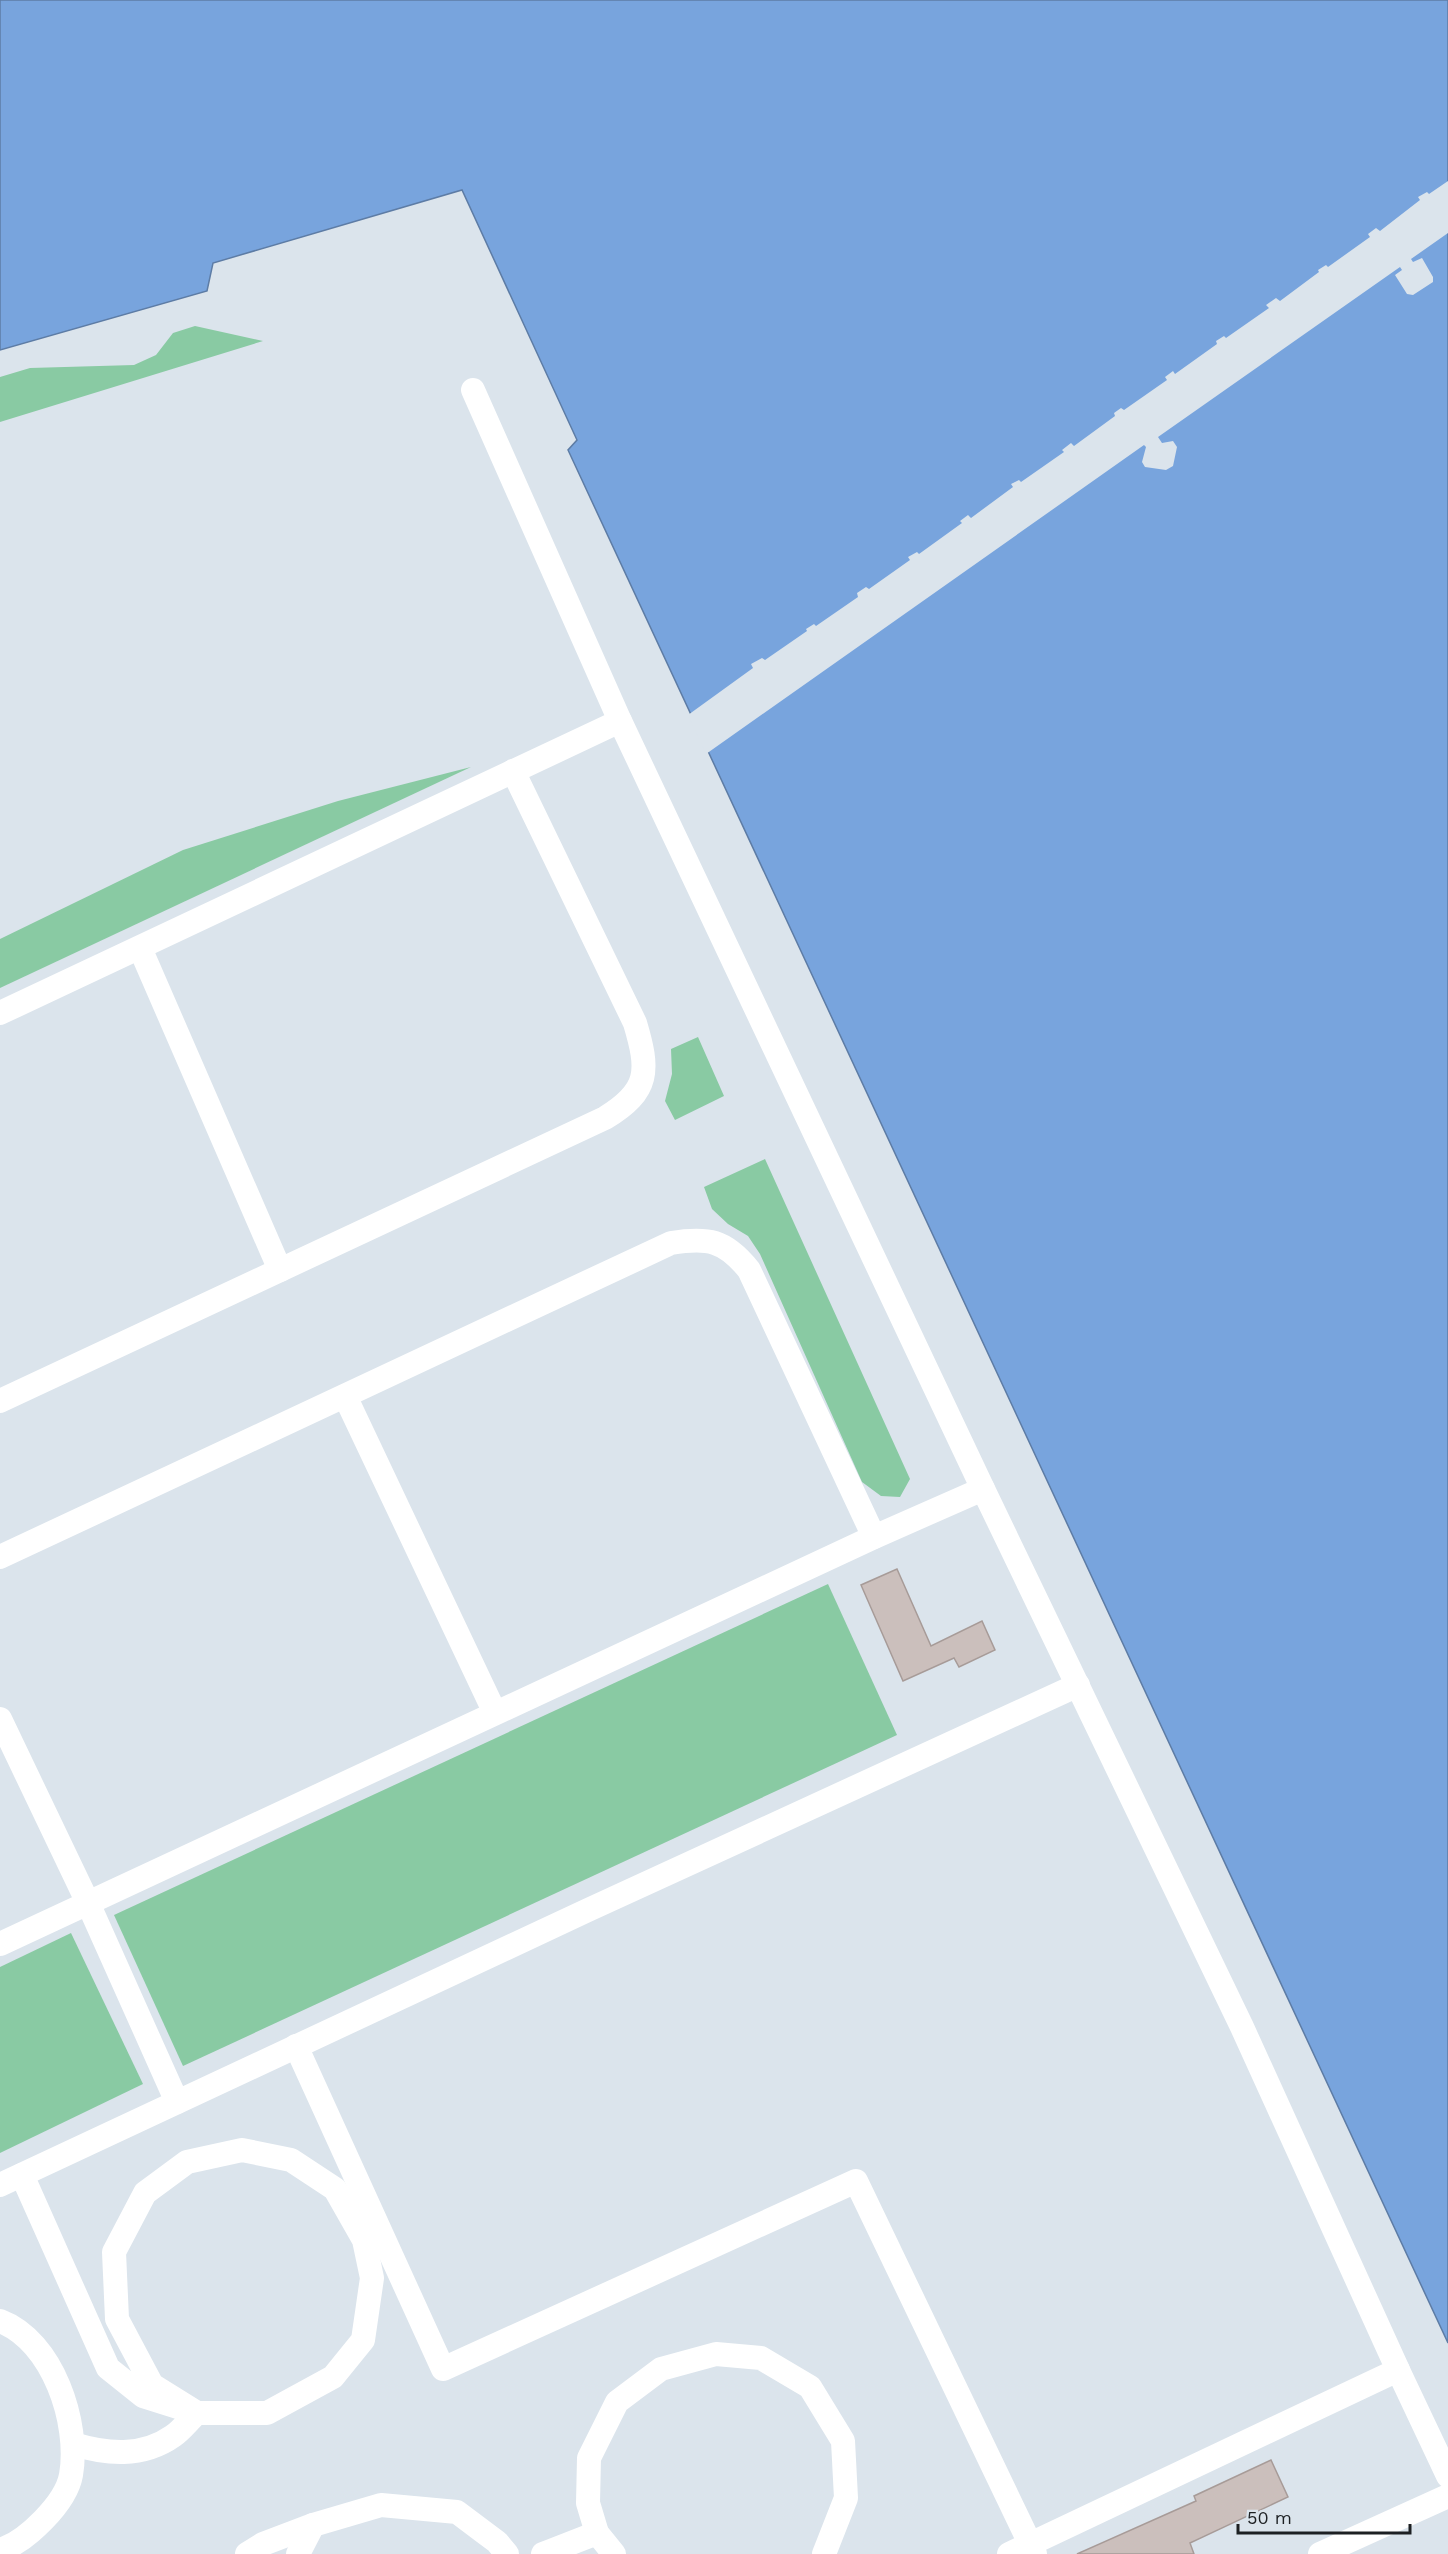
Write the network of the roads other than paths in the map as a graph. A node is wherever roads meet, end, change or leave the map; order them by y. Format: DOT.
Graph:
graph roads {
  1 [pos="473,390"];
  2 [pos="620,721"];
  3 [pos="513,771"];
  4 [pos="140,948"];
  5 [pos="0,1013"];
  6 [pos="280,1270"];
  7 [pos="345,1396"];
  8 [pos="0,1401"];
  9 [pos="983,1489"];
  10 [pos="874,1537"];
  11 [pos="0,1557"];
  12 [pos="1077,1685"];
  13 [pos="495,1713"];
  14 [pos="0,1719"];
  15 [pos="88,1903"];
  16 [pos="0,1944"];
  17 [pos="296,2046"];
  18 [pos="177,2102"];
  19 [pos="11,2180"];
  20 [pos="0,2321"];
  21 [pos="1398,2370"];
  22 [pos="197,2413"];
  23 [pos="73,2444"];
  24 [pos="1448,2476"];
  25 [pos="1448,2496"];
  26 [pos="313,2525"];
  27 [pos="597,2533"];
  28 [pos="0,2550"];
  29 [pos="1025,2551"];
  30 [pos="553,2552"];
  31 [pos="248,2554"];
  32 [pos="298,2554"];
  33 [pos="507,2554"];
  34 [pos="614,2554"];
  35 [pos="824,2554"];
  36 [pos="1320,2554"];
  1 -- 2 [label="lane"];
  2 -- 3 [label="lane"];
  2 -- 9 [label="lane"];
  3 -- 4 [label="lane"];
  3 -- 6 [label="lane"];
  4 -- 5 [label="lane"];
  4 -- 6 [label="lane"];
  6 -- 8 [label="lane"];
  7 -- 10 [label="lane"];
  7 -- 11 [label="lane"];
  7 -- 13 [label="lane"];
  9 -- 10 [label="lane"];
  9 -- 12 [label="lane"];
  10 -- 13 [label="lane"];
  12 -- 17 [label="lane"];
  12 -- 21 [label="lane"];
  13 -- 15 [label="lane"];
  14 -- 15 [label="lane"];
  15 -- 16 [label="lane"];
  15 -- 18 [label="lane"];
  17 -- 18 [label="lane"];
  17 -- 29 [label="lane"];
  18 -- 19 [label="lane"];
  19 -- 22 [label="lane"];
  20 -- 23 [label="lane"];
  21 -- 24 [label="lane"];
  21 -- 29 [label="lane"];
  22 -- 22 [label="lane"];
  22 -- 23 [label="lane"];
  23 -- 28 [label="lane"];
  25 -- 36 [label="lane"];
  26 -- 31 [label="lane"];
  26 -- 32 [label="lane"];
  26 -- 33 [label="lane"];
  27 -- 30 [label="lane"];
  27 -- 34 [label="lane"];
  27 -- 35 [label="lane"];
}
